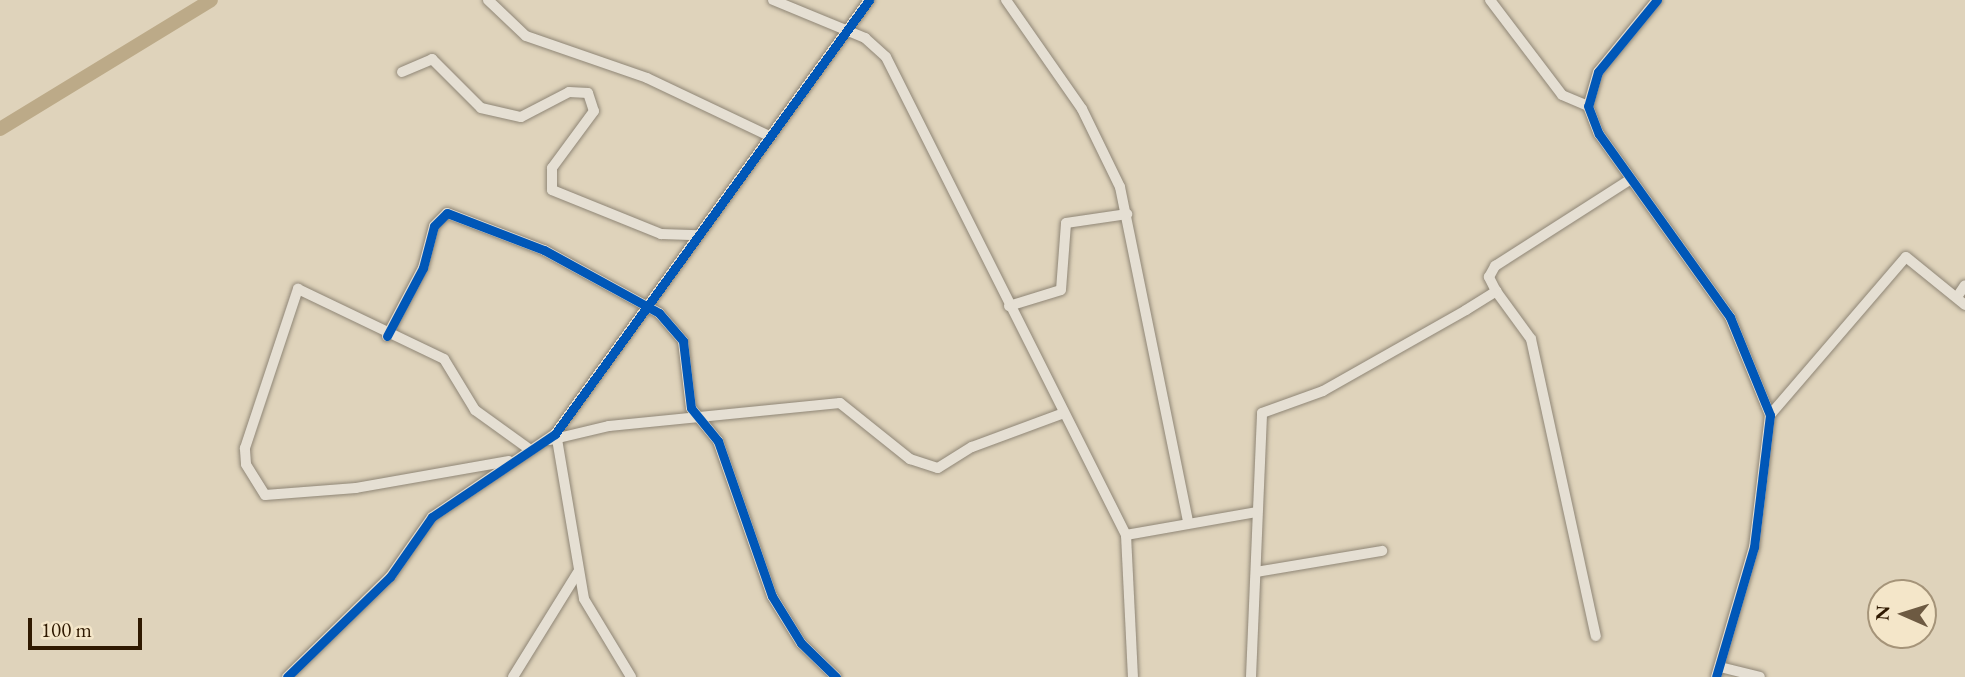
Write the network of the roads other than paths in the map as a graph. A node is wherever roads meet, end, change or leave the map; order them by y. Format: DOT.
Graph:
graph roads {
  1 [pos="488,0"];
  2 [pos="773,0"];
  3 [pos="869,0"];
  4 [pos="1006,0"];
  5 [pos="1490,0"];
  6 [pos="1657,0"];
  7 [pos="847,30"];
  8 [pos="402,72"];
  9 [pos="1588,106"];
  10 [pos="771,137"];
  11 [pos="1631,179"];
  12 [pos="1127,214"];
  13 [pos="698,235"];
  14 [pos="1965,285"];
  15 [pos="1496,291"];
  16 [pos="1957,297"];
  17 [pos="1965,305"];
  18 [pos="649,306"];
  19 [pos="1009,306"];
  20 [pos="387,336"];
  21 [pos="1064,412"];
  22 [pos="1770,415"];
  23 [pos="699,419"];
  24 [pos="557,439"];
  25 [pos="542,442"];
  26 [pos="529,449"];
  27 [pos="509,461"];
  28 [pos="1256,512"];
  29 [pos="1188,520"];
  30 [pos="1126,535"];
  31 [pos="1382,551"];
  32 [pos="578,572"];
  33 [pos="1256,572"];
  34 [pos="1595,636"];
  35 [pos="1718,672"];
  36 [pos="287,677"];
  37 [pos="513,677"];
  38 [pos="631,677"];
  39 [pos="836,677"];
  40 [pos="1133,677"];
  41 [pos="1251,677"];
  42 [pos="1760,677"];
  1 -- 10 [label="street"];
  2 -- 7 [label="street"];
  3 -- 7 [label="street"];
  4 -- 12 [label="street"];
  5 -- 9 [label="street"];
  6 -- 9 [label="street"];
  7 -- 10 [label="street"];
  7 -- 19 [label="street"];
  8 -- 13 [label="street"];
  9 -- 11 [label="street"];
  10 -- 13 [label="street"];
  11 -- 15 [label="street"];
  11 -- 22 [label="street"];
  12 -- 19 [label="street"];
  12 -- 29 [label="street"];
  13 -- 18 [label="street"];
  14 -- 16 [label="street"];
  15 -- 28 [label="street"];
  15 -- 34 [label="street"];
  16 -- 17 [label="street"];
  16 -- 22 [label="street"];
  18 -- 20 [label="street"];
  18 -- 23 [label="street"];
  18 -- 25 [label="street"];
  19 -- 21 [label="street"];
  20 -- 26 [label="street"];
  20 -- 27 [label="street"];
  21 -- 23 [label="street"];
  21 -- 30 [label="street"];
  22 -- 35 [label="street"];
  23 -- 24 [label="street"];
  23 -- 39 [label="street"];
  24 -- 25 [label="street"];
  24 -- 32 [label="street"];
  25 -- 26 [label="street"];
  26 -- 27 [label="street"];
  27 -- 36 [label="street"];
  28 -- 29 [label="street"];
  28 -- 33 [label="street"];
  29 -- 30 [label="street"];
  30 -- 40 [label="street"];
  31 -- 33 [label="street"];
  32 -- 37 [label="street"];
  32 -- 38 [label="street"];
  33 -- 41 [label="street"];
  35 -- 42 [label="street"];
}
